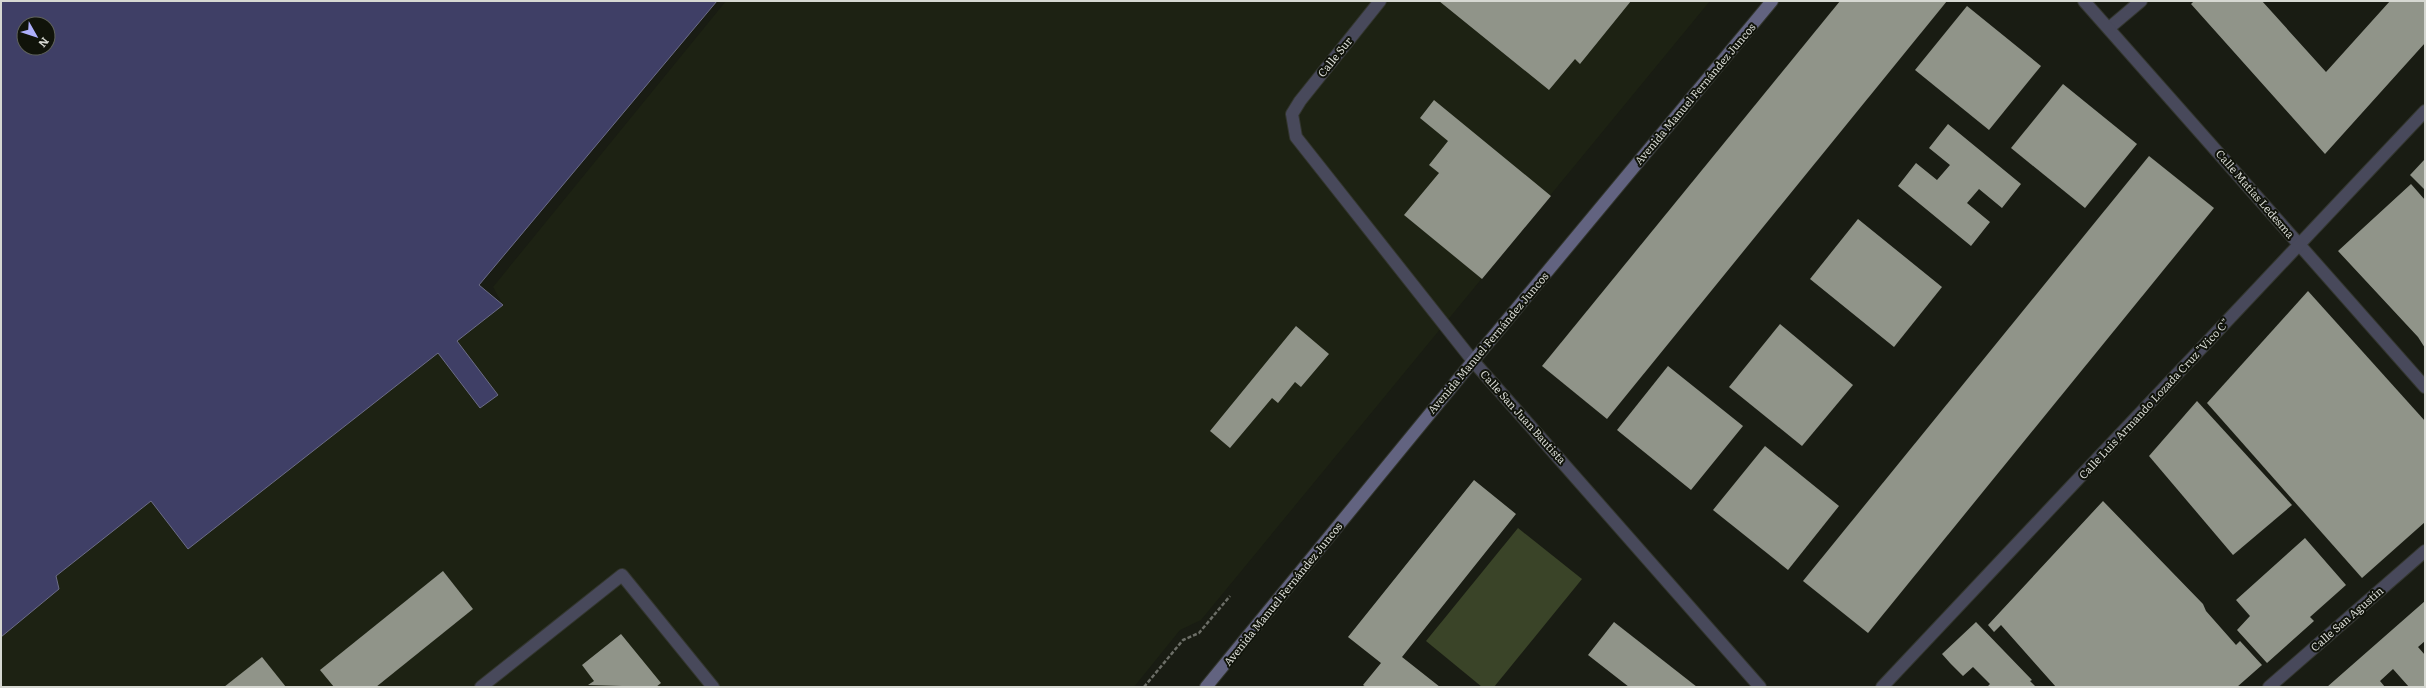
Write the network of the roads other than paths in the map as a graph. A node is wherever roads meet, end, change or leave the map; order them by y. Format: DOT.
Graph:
graph roads {
  1 [pos="1380,1"];
  2 [pos="1772,1"];
  3 [pos="2084,1"];
  4 [pos="2141,1"];
  5 [pos="2109,28"];
  6 [pos="2425,111"];
  7 [pos="1292,114"];
  8 [pos="2299,243"];
  9 [pos="1472,361"];
  10 [pos="2425,387"];
  11 [pos="2425,551"];
  12 [pos="481,687"];
  13 [pos="713,687"];
  14 [pos="1206,687"];
  15 [pos="1760,687"];
  16 [pos="1882,687"];
  17 [pos="2269,687"];
  1 -- 7 [label="street, Calle Sur"];
  2 -- 9 [label="main road, Avenida Manuel Fernández Juncos"];
  3 -- 5 [label="street, Calle Matías Ledesma"];
  4 -- 5 [label="street"];
  5 -- 8 [label="street, Calle Matías Ledesma"];
  6 -- 8 [label="street, Calle Luis Armando Lozada Cruz \"Vico C\""];
  7 -- 9 [label="street, Calle San Juan Bautista"];
  8 -- 10 [label="street, Calle Matías Ledesma"];
  8 -- 16 [label="street, Calle Luis Armando Lozada Cruz \"Vico C\""];
  9 -- 14 [label="main road, Avenida Manuel Fernández Juncos"];
  9 -- 15 [label="street, Calle San Juan Bautista"];
  11 -- 17 [label="street, Calle San Agustín"];
  12 -- 13 [label="street"];
}
